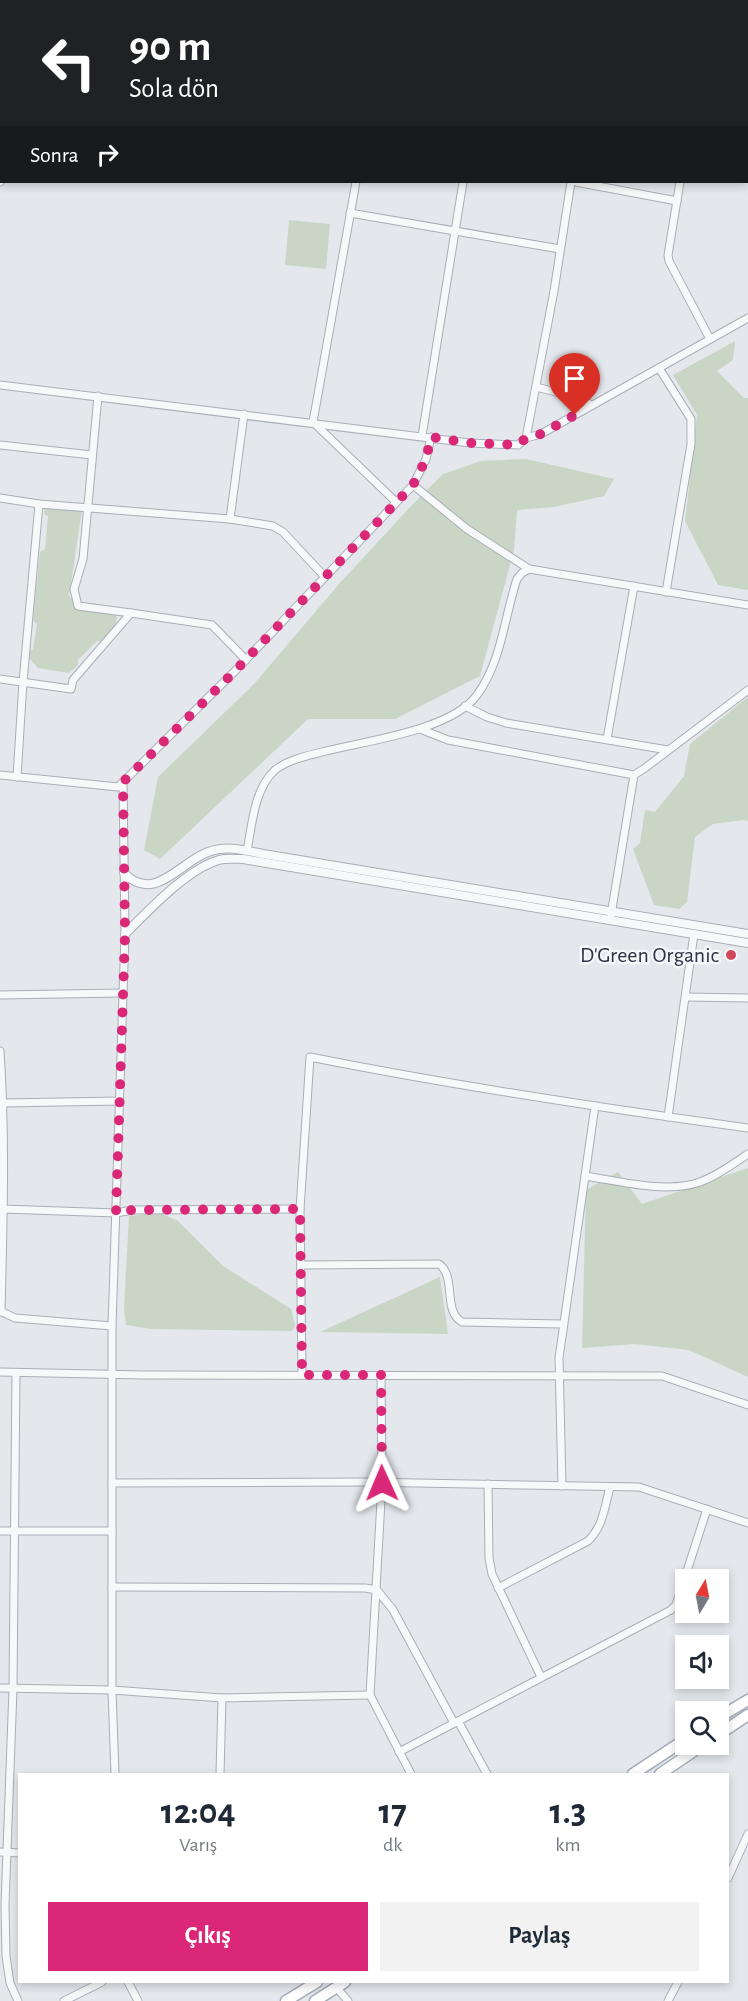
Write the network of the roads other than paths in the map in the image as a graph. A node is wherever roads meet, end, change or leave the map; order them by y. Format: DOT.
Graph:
graph roads {
  1 [pos="356,183"];
  2 [pos="463,183"];
  3 [pos="571,183"];
  4 [pos="581,183"];
  5 [pos="680,183"];
  6 [pos="677,201"];
  7 [pos="350,213"];
  8 [pos="454,232"];
  9 [pos="560,249"];
  10 [pos="748,318"];
  11 [pos="710,339"];
  12 [pos="659,368"];
  13 [pos="0,385"];
  14 [pos="536,387"];
  15 [pos="98,396"];
  16 [pos="592,405"];
  17 [pos="244,414"];
  18 [pos="313,422"];
  19 [pos="422,435"];
  20 [pos="431,437"];
  21 [pos="526,438"];
  22 [pos="0,445"];
  23 [pos="92,455"];
  24 [pos="413,485"];
  25 [pos="0,498"];
  26 [pos="396,502"];
  27 [pos="39,504"];
  28 [pos="89,507"];
  29 [pos="230,519"];
  30 [pos="529,569"];
  31 [pos="325,577"];
  32 [pos="634,586"];
  33 [pos="666,592"];
  34 [pos="748,605"];
  35 [pos="131,613"];
  36 [pos="246,660"];
  37 [pos="0,680"];
  38 [pos="22,682"];
  39 [pos="748,690"];
  40 [pos="465,706"];
  41 [pos="420,729"];
  42 [pos="607,739"];
  43 [pos="668,750"];
  44 [pos="0,775"];
  45 [pos="634,775"];
  46 [pos="17,777"];
  47 [pos="123,782"];
  48 [pos="247,851"];
  49 [pos="124,873"];
  50 [pos="611,916"];
  51 [pos="125,934"];
  52 [pos="694,934"];
  53 [pos="748,934"];
  54 [pos="748,943"];
  55 [pos="123,993"];
  56 [pos="0,995"];
  57 [pos="686,997"];
  58 [pos="748,998"];
  59 [pos="0,1052"];
  60 [pos="119,1101"];
  61 [pos="3,1103"];
  62 [pos="595,1106"];
  63 [pos="668,1117"];
  64 [pos="748,1128"];
  65 [pos="748,1154"];
  66 [pos="585,1176"];
  67 [pos="2,1178"];
  68 [pos="3,1209"];
  69 [pos="300,1209"];
  70 [pos="116,1213"];
  71 [pos="301,1265"];
  72 [pos="1,1312"];
  73 [pos="563,1324"];
  74 [pos="112,1326"];
  75 [pos="0,1372"];
  76 [pos="16,1373"];
  77 [pos="113,1374"];
  78 [pos="302,1375"];
  79 [pos="381,1375"];
  80 [pos="560,1376"];
  81 [pos="748,1405"];
  82 [pos="112,1483"];
  83 [pos="382,1483"];
  84 [pos="489,1484"];
  85 [pos="562,1486"];
  86 [pos="610,1487"];
  87 [pos="707,1509"];
  88 [pos="748,1523"];
  89 [pos="13,1530"];
  90 [pos="0,1531"];
  91 [pos="111,1531"];
  92 [pos="112,1587"];
  93 [pos="498,1588"];
  94 [pos="377,1590"];
  95 [pos="541,1677"];
  96 [pos="0,1688"];
  97 [pos="13,1689"];
  98 [pos="112,1690"];
  99 [pos="370,1695"];
  100 [pos="222,1698"];
  101 [pos="748,1700"];
  102 [pos="729,1711"];
  103 [pos="747,1717"];
  104 [pos="456,1722"];
  105 [pos="729,1728"];
  106 [pos="675,1746"];
  107 [pos="399,1752"];
  108 [pos="688,1755"];
  109 [pos="115,1773"];
  110 [pos="220,1773"];
  111 [pos="410,1773"];
  112 [pos="487,1773"];
  113 [pos="635,1773"];
  114 [pos="661,1773"];
  115 [pos="748,1834"];
  116 [pos="3,1852"];
  117 [pos="18,1853"];
  118 [pos="729,1876"];
  119 [pos="100,1983"];
  120 [pos="129,1983"];
  121 [pos="313,1983"];
  122 [pos="677,1983"];
  123 [pos="340,1984"];
  124 [pos="18,2001"];
  125 [pos="64,2001"];
  126 [pos="138,2001"];
  127 [pos="286,2001"];
  128 [pos="315,2001"];
  129 [pos="348,2001"];
  130 [pos="668,2001"];
  1 -- 7 [label="street"];
  2 -- 8 [label="street"];
  3 -- 9 [label="street"];
  4 -- 6 [label="street"];
  5 -- 6 [label="street"];
  6 -- 11 [label="street"];
  7 -- 8 [label="street"];
  7 -- 18 [label="street"];
  8 -- 9 [label="street"];
  8 -- 19 [label="street"];
  9 -- 14 [label="street"];
  10 -- 11 [label="street"];
  11 -- 12 [label="street"];
  12 -- 16 [label="street"];
  12 -- 33 [label="street"];
  13 -- 15 [label="street"];
  14 -- 16 [label="street"];
  14 -- 21 [label="street"];
  15 -- 17 [label="street"];
  15 -- 23 [label="street"];
  16 -- 21 [label="street"];
  17 -- 18 [label="street"];
  17 -- 29 [label="street"];
  18 -- 19 [label="street"];
  18 -- 26 [label="street"];
  19 -- 20 [label="street"];
  20 -- 21 [label="street"];
  20 -- 24 [label="street"];
  22 -- 23 [label="street"];
  23 -- 28 [label="street"];
  24 -- 26 [label="street"];
  24 -- 30 [label="street"];
  25 -- 27 [label="street"];
  26 -- 31 [label="street"];
  27 -- 28 [label="street"];
  27 -- 38 [label="street"];
  28 -- 29 [label="street"];
  28 -- 35 [label="street"];
  29 -- 31 [label="street"];
  30 -- 32 [label="street"];
  30 -- 40 [label="street"];
  31 -- 36 [label="street"];
  32 -- 33 [label="street"];
  32 -- 42 [label="street"];
  33 -- 34 [label="street"];
  35 -- 36 [label="street"];
  35 -- 38 [label="street"];
  36 -- 47 [label="street"];
  37 -- 38 [label="street"];
  38 -- 46 [label="street"];
  39 -- 43 [label="street"];
  40 -- 41 [label="street"];
  40 -- 42 [label="street"];
  41 -- 45 [label="street"];
  41 -- 48 [label="street"];
  42 -- 43 [label="street"];
  43 -- 45 [label="street"];
  44 -- 46 [label="street"];
  45 -- 50 [label="street"];
  46 -- 47 [label="street"];
  47 -- 49 [label="street"];
  48 -- 49 [label="street"];
  48 -- 50 [label="street"];
  49 -- 51 [label="street"];
  50 -- 51 [label="street"];
  50 -- 52 [label="street"];
  50 -- 53 [label="street"];
  51 -- 55 [label="street"];
  52 -- 54 [label="street"];
  52 -- 57 [label="street"];
  55 -- 56 [label="street"];
  55 -- 60 [label="street"];
  57 -- 58 [label="street"];
  57 -- 63 [label="street"];
  59 -- 61 [label="street"];
  60 -- 61 [label="street"];
  60 -- 70 [label="street"];
  61 -- 67 [label="street"];
  62 -- 63 [label="street"];
  62 -- 66 [label="street"];
  62 -- 69 [label="street"];
  63 -- 64 [label="street"];
  65 -- 66 [label="street"];
  66 -- 73 [label="street"];
  67 -- 68 [label="street"];
  68 -- 70 [label="street"];
  68 -- 72 [label="street"];
  69 -- 70 [label="street"];
  69 -- 71 [label="street"];
  70 -- 74 [label="street"];
  71 -- 73 [label="street"];
  71 -- 78 [label="street"];
  72 -- 74 [label="street"];
  73 -- 80 [label="street"];
  74 -- 77 [label="street"];
  75 -- 76 [label="street"];
  76 -- 77 [label="street"];
  76 -- 89 [label="street"];
  77 -- 78 [label="street"];
  77 -- 82 [label="street"];
  78 -- 79 [label="street"];
  79 -- 80 [label="street"];
  79 -- 83 [label="street"];
  80 -- 81 [label="street"];
  80 -- 85 [label="street"];
  82 -- 83 [label="street"];
  82 -- 91 [label="street"];
  83 -- 84 [label="street"];
  83 -- 94 [label="street"];
  84 -- 85 [label="street"];
  84 -- 93 [label="street"];
  85 -- 86 [label="street"];
  86 -- 87 [label="street"];
  86 -- 93 [label="street"];
  87 -- 88 [label="street"];
  87 -- 95 [label="street"];
  89 -- 90 [label="street"];
  89 -- 91 [label="street"];
  89 -- 97 [label="street"];
  91 -- 92 [label="street"];
  92 -- 94 [label="street"];
  92 -- 98 [label="street"];
  93 -- 95 [label="street"];
  94 -- 99 [label="street"];
  94 -- 104 [label="street"];
  95 -- 104 [label="street"];
  96 -- 97 [label="street"];
  97 -- 98 [label="street"];
  97 -- 116 [label="street"];
  98 -- 100 [label="street"];
  98 -- 109 [label="street"];
  99 -- 100 [label="street"];
  99 -- 107 [label="street"];
  100 -- 110 [label="street"];
  101 -- 102 [label="main road"];
  103 -- 105 [label="main road"];
  104 -- 107 [label="street"];
  104 -- 112 [label="street"];
  106 -- 113 [label="main road"];
  107 -- 111 [label="street"];
  108 -- 114 [label="main road"];
  115 -- 118 [label="street"];
  116 -- 117 [label="street"];
  116 -- 124 [label="street"];
  119 -- 125 [label="street"];
  120 -- 126 [label="street"];
  121 -- 127 [label="main road"];
  122 -- 130 [label="street"];
  123 -- 128 [label="main road"];
  123 -- 129 [label="street"];
}
